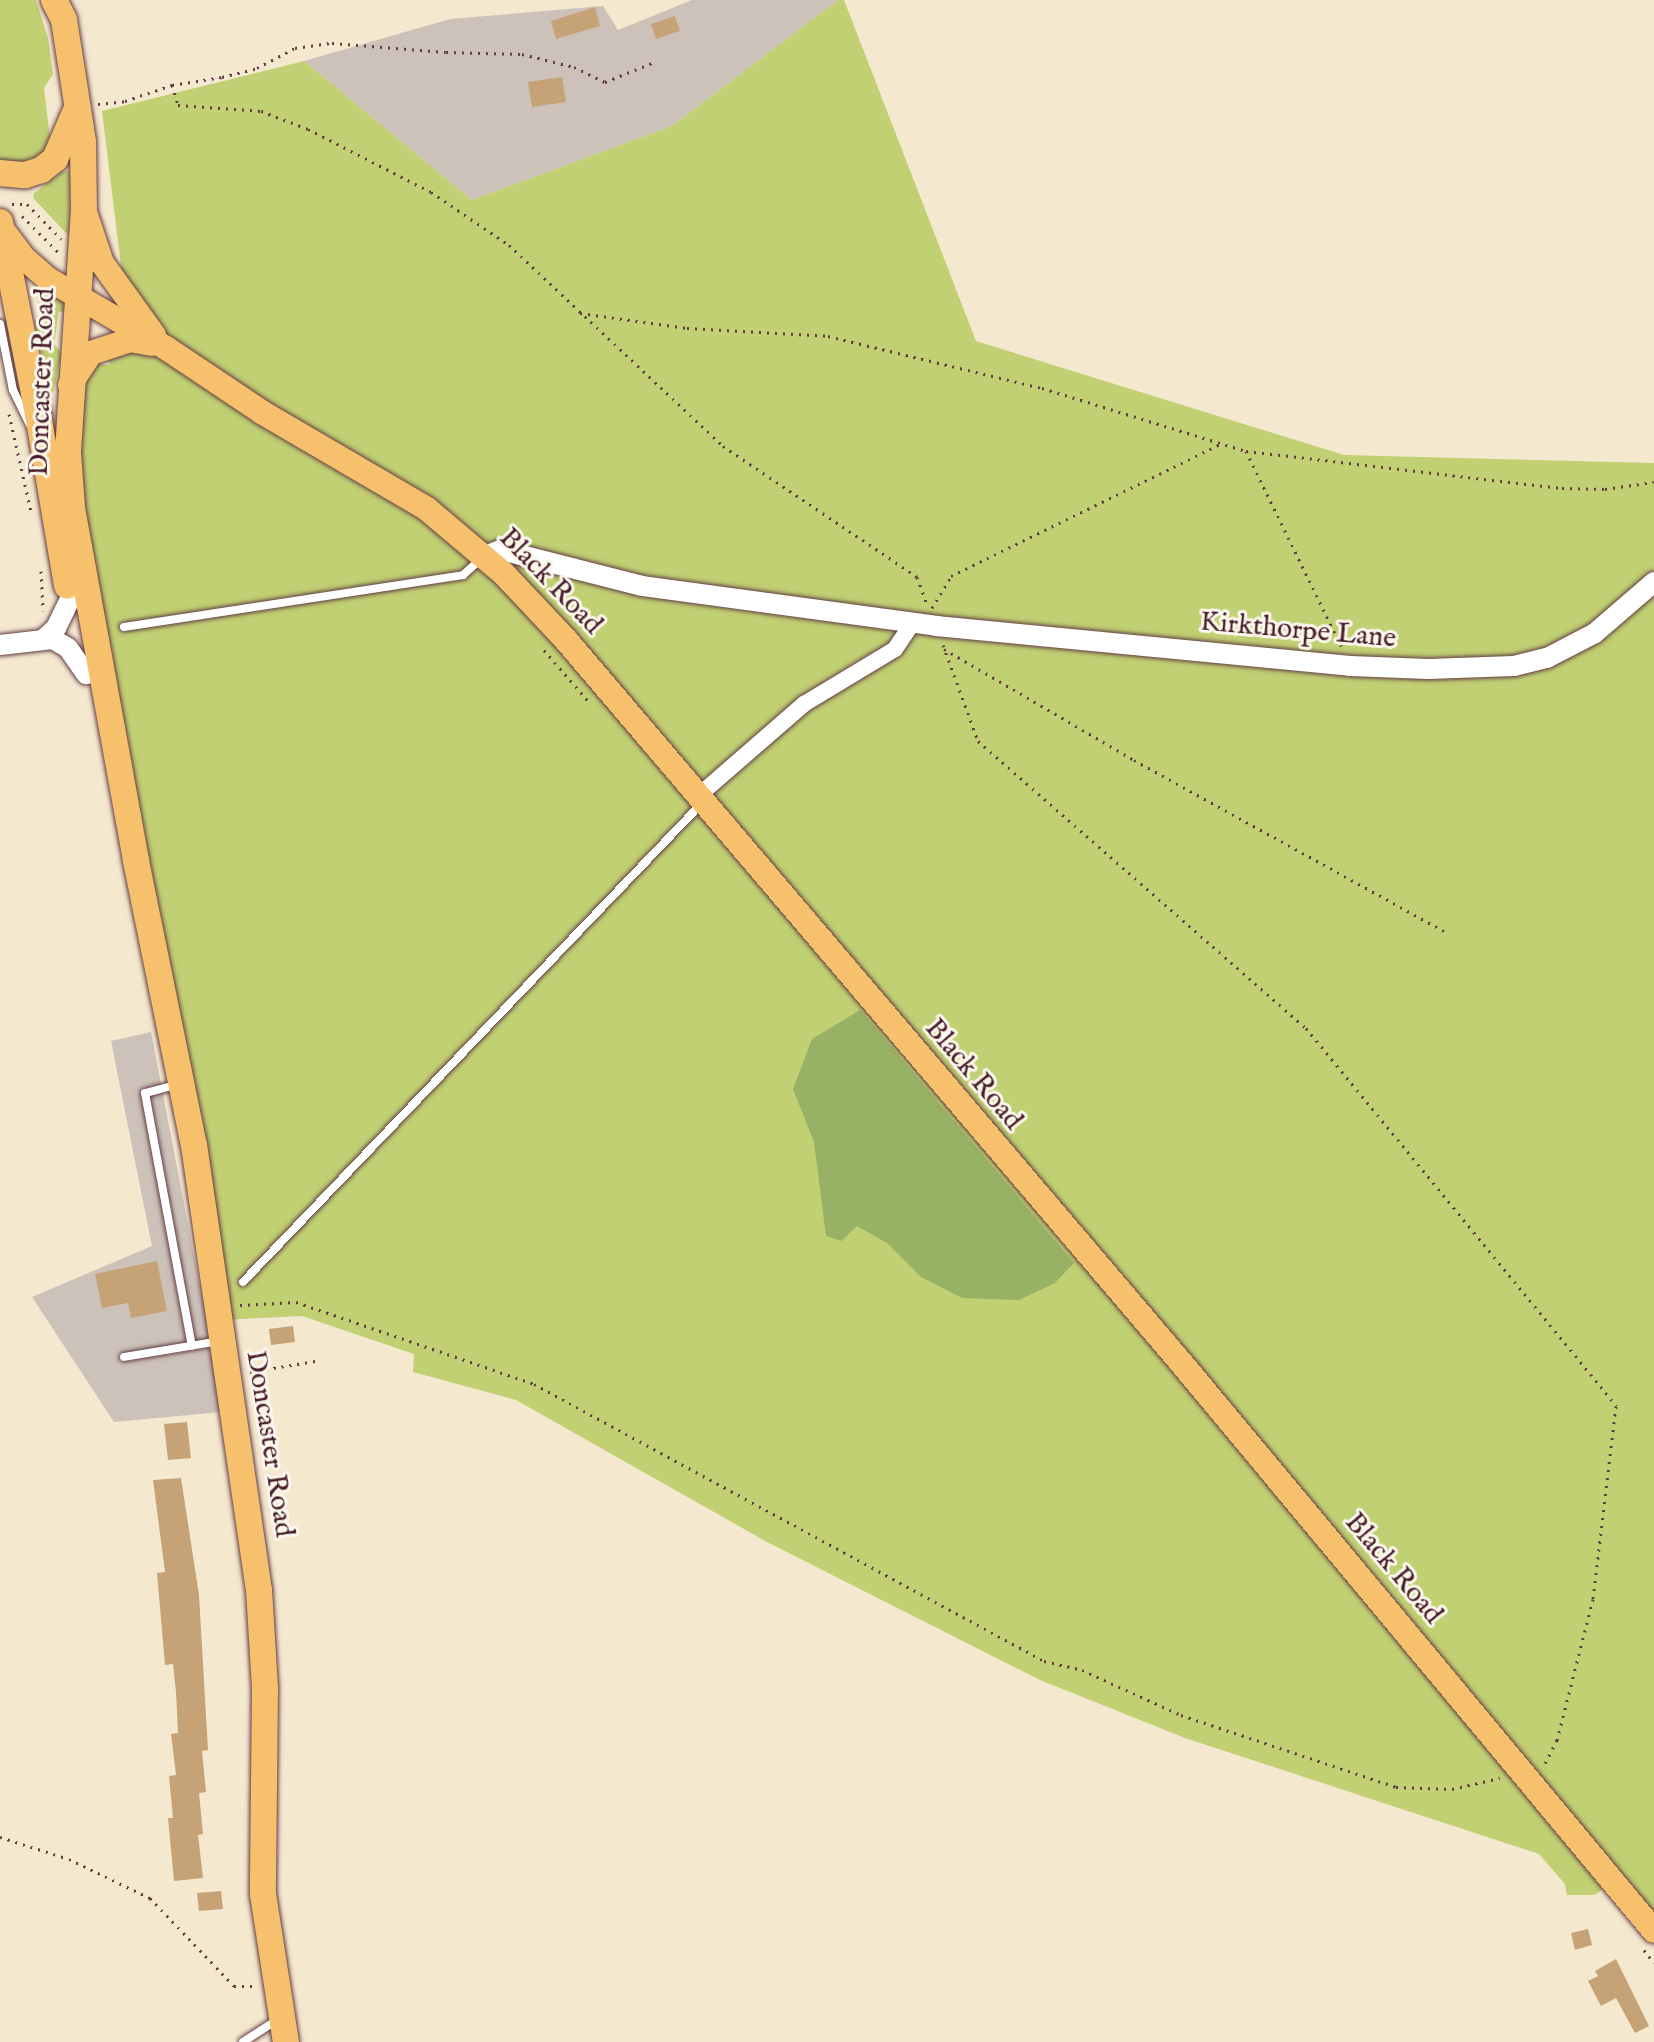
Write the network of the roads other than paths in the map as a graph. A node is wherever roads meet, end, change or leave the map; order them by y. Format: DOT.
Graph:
graph roads {
  1 [pos="62,7"];
  2 [pos="86,106"];
  3 [pos="0,173"];
  4 [pos="84,210"];
  5 [pos="4,219"];
  6 [pos="79,298"];
  7 [pos="0,324"];
  8 [pos="166,348"];
  9 [pos="70,385"];
  10 [pos="43,454"];
  11 [pos="485,556"];
  12 [pos="1654,582"];
  13 [pos="79,602"];
  14 [pos="926,619"];
  15 [pos="124,627"];
  16 [pos="60,638"];
  17 [pos="0,645"];
  18 [pos="699,800"];
  19 [pos="136,861"];
  20 [pos="183,1083"];
  21 [pos="243,1282"];
  22 [pos="221,1341"];
  23 [pos="192,1346"];
  24 [pos="124,1357"];
  25 [pos="1644,1934"];
  26 [pos="277,2029"];
  27 [pos="243,2042"];
  28 [pos="266,2042"];
  1 -- 2 [label="highway, Doncaster Road"];
  2 -- 3 [label="highway"];
  2 -- 4 [label="highway, Doncaster Road"];
  4 -- 6 [label="highway, Doncaster Road"];
  4 -- 8 [label="main road, Black Road"];
  5 -- 6 [label="main road, Black Road"];
  5 -- 10 [label="highway, Doncaster Road"];
  6 -- 8 [label="main road, Black Road"];
  6 -- 9 [label="highway, Doncaster Road"];
  7 -- 10 [label="lane"];
  8 -- 9 [label="main road, Black Road"];
  8 -- 11 [label="main road, Black Road"];
  9 -- 13 [label="highway, Doncaster Road"];
  10 -- 13 [label="highway, Doncaster Road"];
  11 -- 14 [label="street, Kirkthorpe Lane"];
  11 -- 15 [label="lane"];
  11 -- 18 [label="main road, Black Road"];
  12 -- 14 [label="street, Kirkthorpe Lane"];
  13 -- 16 [label="highway, Doncaster Road"];
  13 -- 19 [label="highway, Doncaster Road"];
  14 -- 18 [label="street"];
  16 -- 17 [label="street"];
  16 -- 19 [label="highway, Doncaster Road"];
  18 -- 21 [label="lane"];
  18 -- 25 [label="main road, Black Road"];
  19 -- 20 [label="highway, Doncaster Road"];
  20 -- 22 [label="highway, Doncaster Road"];
  20 -- 23 [label="lane"];
  22 -- 23 [label="lane"];
  22 -- 26 [label="highway, Doncaster Road"];
  23 -- 24 [label="lane"];
  26 -- 27 [label="lane"];
  26 -- 28 [label="lane"];
}
